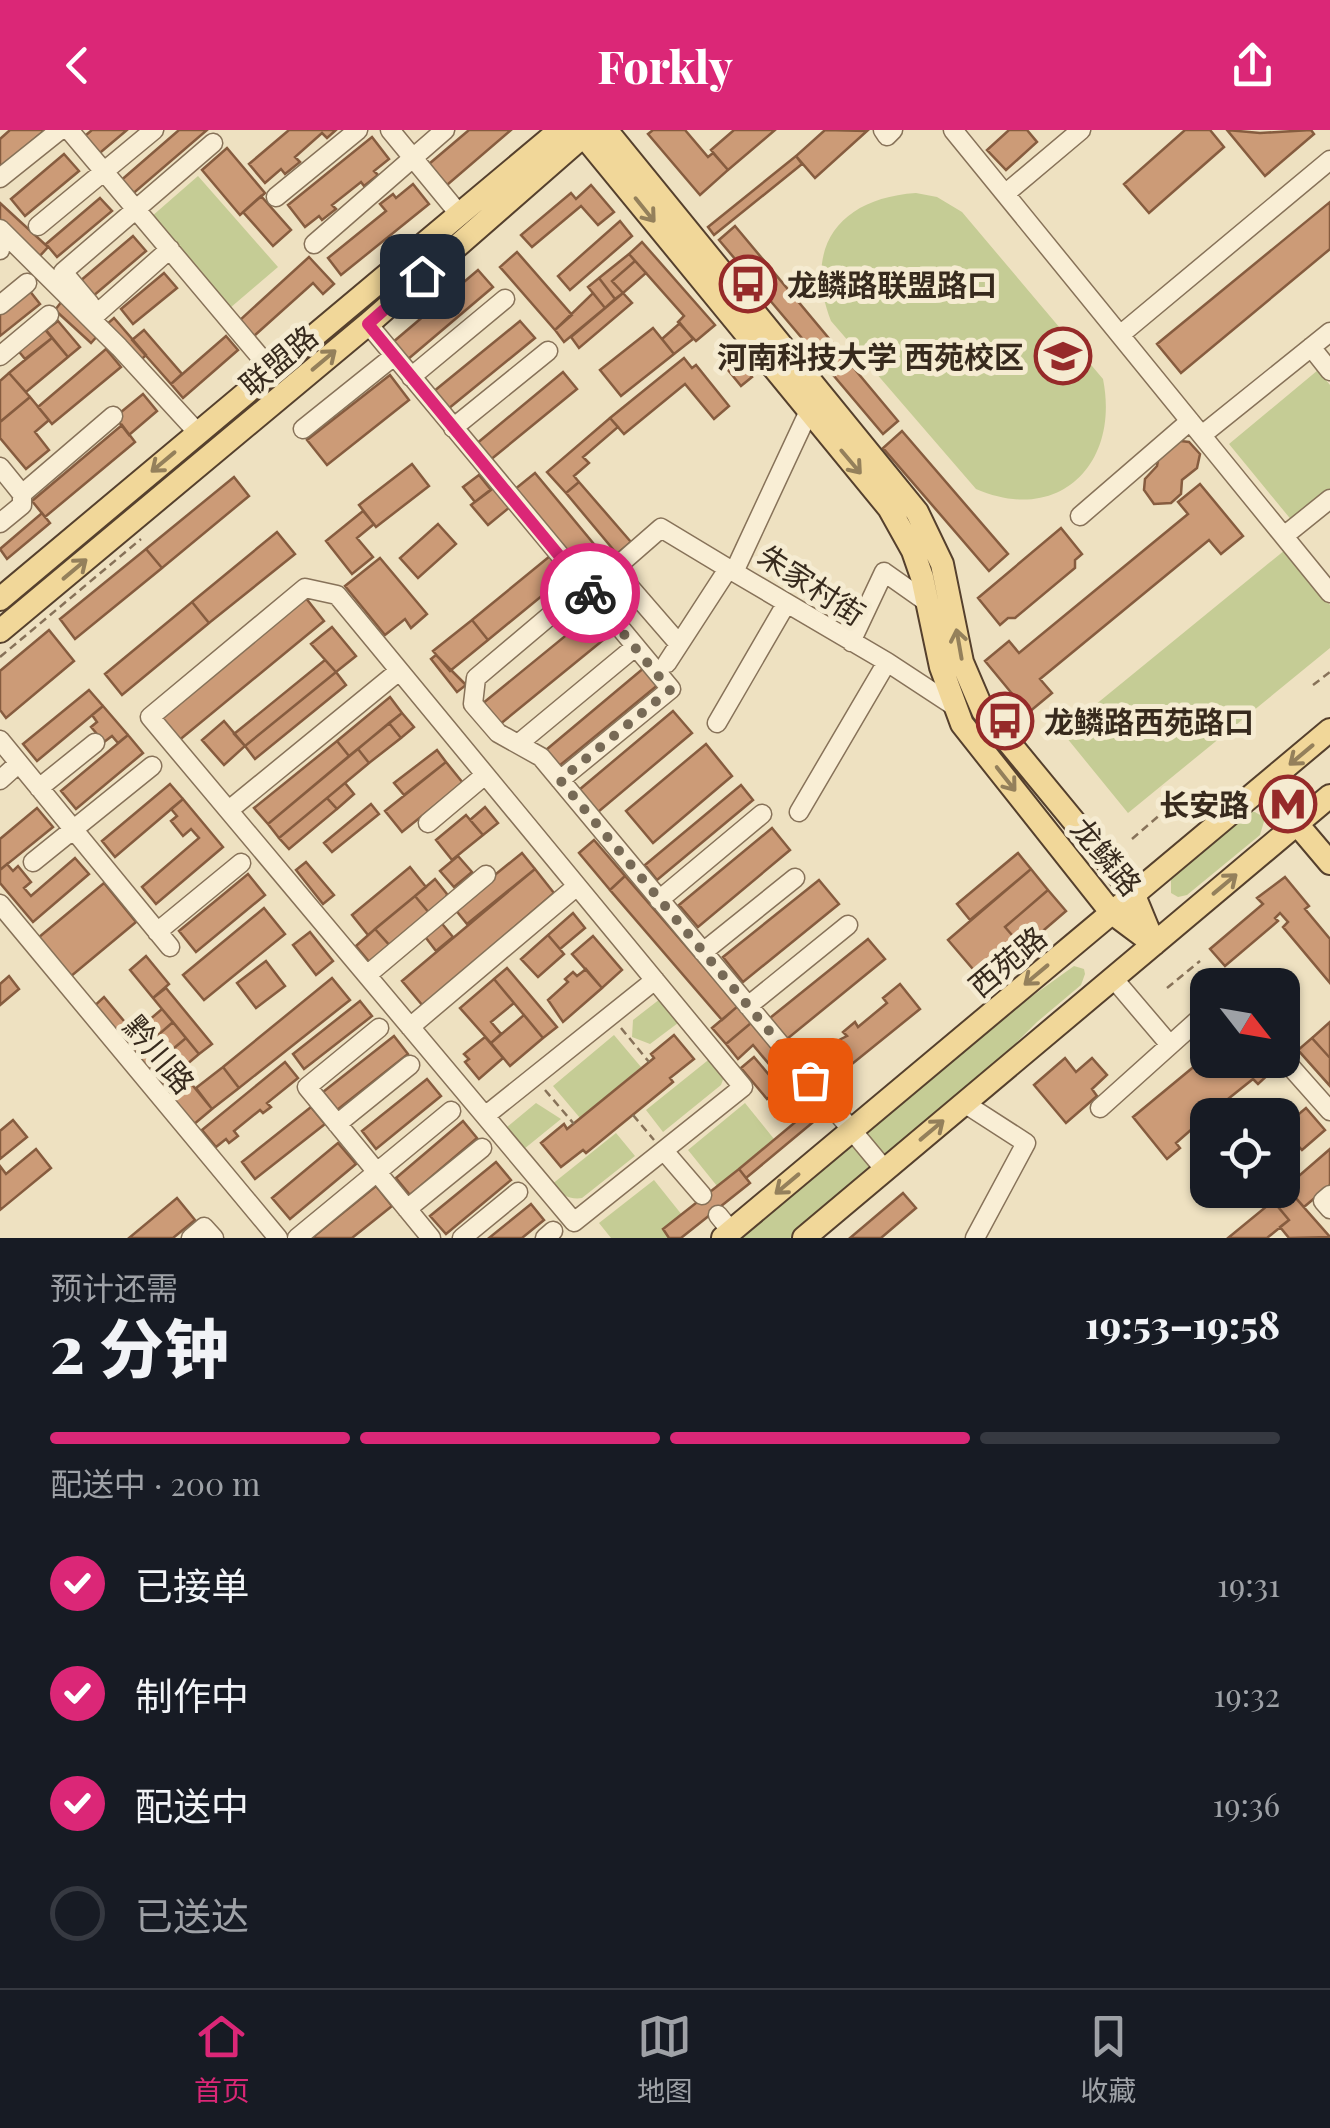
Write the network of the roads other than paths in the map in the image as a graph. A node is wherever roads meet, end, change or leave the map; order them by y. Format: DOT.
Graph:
graph roads {
  1 [pos="60,130"];
  2 [pos="68,130"];
  3 [pos="154,130"];
  4 [pos="358,130"];
  5 [pos="390,130"];
  6 [pos="445,130"];
  7 [pos="560,130"];
  8 [pos="882,130"];
  9 [pos="894,130"];
  10 [pos="953,130"];
  11 [pos="1081,130"];
  12 [pos="590,131"];
  13 [pos="213,143"];
  14 [pos="414,158"];
  15 [pos="1330,160"];
  16 [pos="104,171"];
  17 [pos="0,178"];
  18 [pos="1005,194"];
  19 [pos="276,197"];
  20 [pos="136,209"];
  21 [pos="460,215"];
  22 [pos="38,226"];
  23 [pos="0,229"];
  24 [pos="314,244"];
  25 [pos="170,250"];
  26 [pos="28,282"];
  27 [pos="506,299"];
  28 [pos="0,305"];
  29 [pos="48,314"];
  30 [pos="94,316"];
  31 [pos="368,324"];
  32 [pos="1330,332"];
  33 [pos="1120,335"];
  34 [pos="1310,347"];
  35 [pos="548,351"];
  36 [pos="0,356"];
  37 [pos="394,356"];
  38 [pos="272,371"];
  39 [pos="1330,371"];
  40 [pos="412,377"];
  41 [pos="809,411"];
  42 [pos="112,416"];
  43 [pos="453,428"];
  44 [pos="1196,428"];
  45 [pos="302,429"];
  46 [pos="198,434"];
  47 [pos="0,467"];
  48 [pos="22,494"];
  49 [pos="1330,498"];
  50 [pos="1080,516"];
  51 [pos="0,523"];
  52 [pos="1284,536"];
  53 [pos="731,571"];
  54 [pos="585,586"];
  55 [pos="3,592"];
  56 [pos="1330,593"];
  57 [pos="786,604"];
  58 [pos="928,604"];
  59 [pos="0,632"];
  60 [pos="851,642"];
  61 [pos="679,644"];
  62 [pos="635,647"];
  63 [pos="887,662"];
  64 [pos="667,663"];
  65 [pos="400,671"];
  66 [pos="954,706"];
  67 [pos="717,723"];
  68 [pos="1330,730"];
  69 [pos="0,740"];
  70 [pos="95,743"];
  71 [pos="518,744"];
  72 [pos="19,764"];
  73 [pos="152,766"];
  74 [pos="486,775"];
  75 [pos="0,780"];
  76 [pos="560,780"];
  77 [pos="1272,780"];
  78 [pos="39,788"];
  79 [pos="1330,796"];
  80 [pos="228,810"];
  81 [pos="799,812"];
  82 [pos="762,814"];
  83 [pos="1303,819"];
  84 [pos="428,822"];
  85 [pos="74,830"];
  86 [pos="1330,840"];
  87 [pos="34,862"];
  88 [pos="241,863"];
  89 [pos="1330,863"];
  90 [pos="486,875"];
  91 [pos="795,878"];
  92 [pos="576,886"];
  93 [pos="1133,893"];
  94 [pos="659,900"];
  95 [pos="0,904"];
  96 [pos="1111,912"];
  97 [pos="0,922"];
  98 [pos="848,925"];
  99 [pos="156,932"];
  100 [pos="1154,944"];
  101 [pos="170,947"];
  102 [pos="703,952"];
  103 [pos="367,975"];
  104 [pos="1113,978"];
  105 [pos="654,980"];
  106 [pos="748,1006"];
  107 [pos="410,1027"];
  108 [pos="1190,1027"];
  109 [pos="379,1028"];
  110 [pos="1170,1045"];
  111 [pos="410,1065"];
  112 [pos="1300,1078"];
  113 [pos="964,1103"];
  114 [pos="1100,1108"];
  115 [pos="451,1111"];
  116 [pos="1330,1112"];
  117 [pos="485,1116"];
  118 [pos="337,1124"];
  119 [pos="851,1130"];
  120 [pos="482,1148"];
  121 [pos="665,1152"];
  122 [pos="885,1170"];
  123 [pos="377,1172"];
  124 [pos="518,1192"];
  125 [pos="702,1195"];
  126 [pos="1330,1195"];
  127 [pos="407,1209"];
  128 [pos="1330,1209"];
  129 [pos="724,1228"];
  130 [pos="191,1238"];
  131 [pos="214,1238"];
  132 [pos="263,1238"];
  133 [pos="278,1238"];
  134 [pos="297,1238"];
  135 [pos="431,1238"];
  136 [pos="462,1238"];
  137 [pos="804,1238"];
  138 [pos="975,1238"];
  1 -- 17 [label="street"];
  2 -- 16 [label="street"];
  3 -- 16 [label="street"];
  4 -- 19 [label="street"];
  5 -- 14 [label="street"];
  6 -- 14 [label="street"];
  7 -- 21 [label="main road, 联盟路"];
  8 -- 9 [label="street"];
  10 -- 18 [label="street"];
  11 -- 18 [label="street"];
  12 -- 31 [label="main road, 联盟路"];
  12 -- 41 [label="main road, 龙鳞路, one-way"];
  93 -- 12 [label="main road, 龙鳞路, one-way"];
  13 -- 20 [label="street"];
  14 -- 21 [label="street"];
  14 -- 24 [label="street"];
  15 -- 33 [label="street"];
  16 -- 20 [label="street"];
  16 -- 22 [label="street"];
  18 -- 33 [label="street"];
  20 -- 25 [label="street"];
  20 -- 30 [label="street"];
  21 -- 38 [label="main road, 联盟路"];
  23 -- 30 [label="street"];
  25 -- 30 [label="street"];
  25 -- 38 [label="street"];
  26 -- 28 [label="street"];
  27 -- 40 [label="street"];
  29 -- 36 [label="street"];
  30 -- 46 [label="street"];
  31 -- 37 [label="street"];
  59 -- 31 [label="main road, 联盟路, one-way"];
  32 -- 34 [label="street"];
  33 -- 44 [label="street"];
  34 -- 39 [label="street"];
  34 -- 44 [label="street"];
  35 -- 43 [label="street"];
  37 -- 40 [label="street"];
  37 -- 45 [label="street"];
  38 -- 46 [label="main road, 联盟路"];
  40 -- 43 [label="street"];
  41 -- 53 [label="street, 朱家村街"];
  41 -- 58 [label="main road, 龙鳞路, one-way"];
  42 -- 48 [label="street"];
  43 -- 54 [label="street"];
  44 -- 50 [label="street"];
  44 -- 52 [label="street"];
  46 -- 55 [label="main road, 联盟路, one-way"];
  47 -- 48 [label="street"];
  48 -- 51 [label="street"];
  49 -- 52 [label="street"];
  52 -- 56 [label="street"];
  53 -- 57 [label="street, 朱家村街"];
  53 -- 61 [label="street"];
  53 -- 61 [label="street"];
  54 -- 62 [label="street"];
  54 -- 71 [label="street"];
  57 -- 60 [label="street, 朱家村街"];
  57 -- 67 [label="street"];
  58 -- 60 [label="street"];
  58 -- 66 [label="main road, 龙鳞路"];
  60 -- 63 [label="street, 朱家村街"];
  61 -- 64 [label="street"];
  62 -- 71 [label="street"];
  62 -- 76 [label="street"];
  63 -- 66 [label="street, 朱家村街"];
  63 -- 81 [label="street"];
  65 -- 74 [label="street"];
  65 -- 80 [label="street"];
  65 -- 80 [label="street"];
  66 -- 96 [label="main road, 龙鳞路, one-way"];
  68 -- 77 [label="main road, 西苑路, one-way"];
  69 -- 72 [label="street"];
  70 -- 78 [label="street"];
  71 -- 76 [label="street"];
  72 -- 75 [label="street"];
  72 -- 78 [label="street"];
  73 -- 85 [label="street"];
  74 -- 84 [label="street"];
  74 -- 92 [label="street"];
  76 -- 94 [label="street"];
  77 -- 83 [label="main road"];
  77 -- 93 [label="main road, 西苑路"];
  78 -- 85 [label="street"];
  79 -- 83 [label="main road"];
  80 -- 103 [label="street"];
  82 -- 94 [label="street"];
  83 -- 86 [label="main road"];
  83 -- 89 [label="main road"];
  100 -- 83 [label="main road, one-way"];
  85 -- 87 [label="street"];
  85 -- 99 [label="street"];
  88 -- 99 [label="street"];
  90 -- 103 [label="street"];
  91 -- 102 [label="street"];
  92 -- 105 [label="street"];
  92 -- 107 [label="street"];
  93 -- 96 [label="main road, 西苑路"];
  93 -- 100 [label="main road, 龙鳞路"];
  94 -- 102 [label="street"];
  95 -- 133 [label="street, 黔川路"];
  96 -- 100 [label="main road, 龙鳞路"];
  96 -- 119 [label="main road, 西苑路, one-way"];
  97 -- 132 [label="street, 黔川路"];
  98 -- 106 [label="street"];
  99 -- 101 [label="street"];
  100 -- 104 [label="main road"];
  102 -- 106 [label="street"];
  103 -- 107 [label="street"];
  104 -- 110 [label="street"];
  104 -- 113 [label="main road"];
  105 -- 117 [label="street"];
  105 -- 121 [label="street"];
  106 -- 119 [label="street"];
  107 -- 117 [label="street"];
  108 -- 110 [label="street"];
  109 -- 118 [label="street"];
  110 -- 114 [label="street"];
  111 -- 118 [label="street"];
  112 -- 116 [label="street"];
  122 -- 113 [label="main road, one-way"];
  113 -- 138 [label="street"];
  115 -- 123 [label="street"];
  117 -- 121 [label="street"];
  118 -- 123 [label="street"];
  119 -- 122 [label="street"];
  119 -- 129 [label="main road, 西苑路, one-way"];
  120 -- 127 [label="street"];
  121 -- 125 [label="street"];
  122 -- 137 [label="main road"];
  123 -- 127 [label="street"];
  123 -- 134 [label="street"];
  124 -- 136 [label="street"];
  126 -- 128 [label="street"];
  127 -- 135 [label="street"];
  130 -- 131 [label="street"];
}
